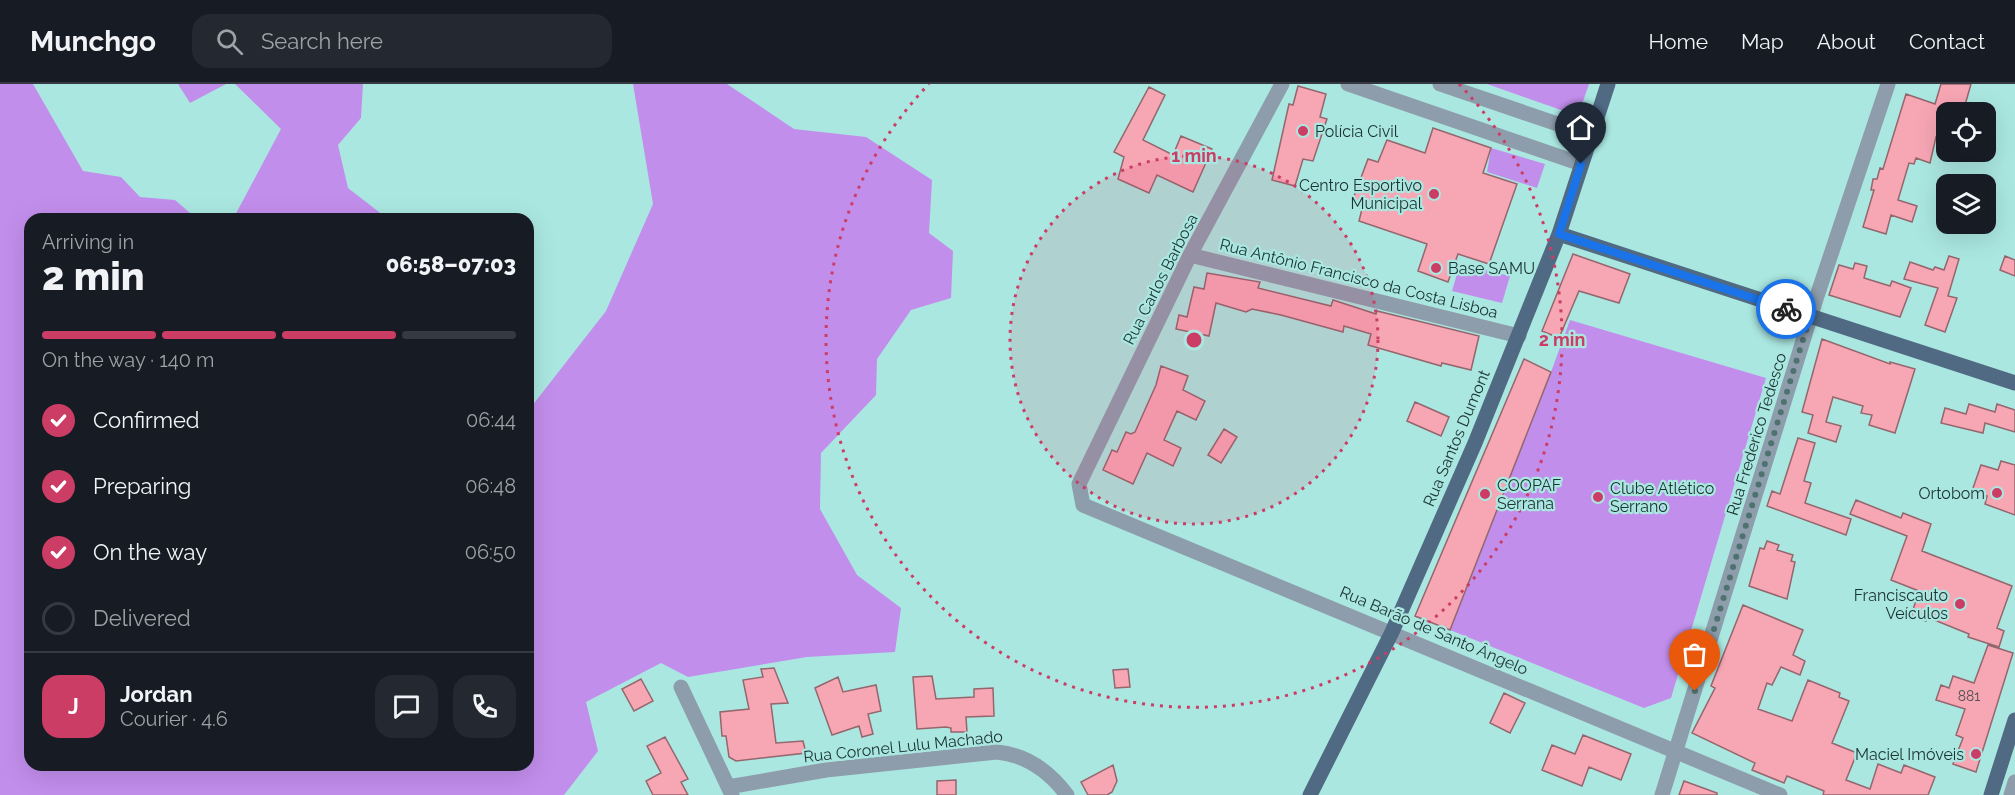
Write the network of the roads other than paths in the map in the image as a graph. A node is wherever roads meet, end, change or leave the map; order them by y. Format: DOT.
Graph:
graph roads {
  1 [pos="1282,84"];
  2 [pos="1348,84"];
  3 [pos="1440,84"];
  4 [pos="1608,84"];
  5 [pos="1888,84"];
  6 [pos="1590,135"];
  7 [pos="1581,164"];
  8 [pos="1559,234"];
  9 [pos="1190,255"];
  10 [pos="1810,317"];
  11 [pos="1519,336"];
  12 [pos="2015,383"];
  13 [pos="1079,494"];
  14 [pos="1392,632"];
  15 [pos="681,687"];
  16 [pos="2015,720"];
  17 [pos="1677,752"];
  18 [pos="2015,782"];
  19 [pos="730,791"];
  20 [pos="1067,795"];
  21 [pos="1310,795"];
  22 [pos="1662,795"];
  23 [pos="1780,795"];
  24 [pos="1991,795"];
  25 [pos="2011,795"];
  1 -- 9 [label="street, Rua Carlos Barbosa"];
  2 -- 7 [label="street"];
  3 -- 6 [label="street"];
  4 -- 6 [label="main road, Rua Santos Dumont"];
  5 -- 10 [label="street, Rua Frederico Tedesco"];
  6 -- 7 [label="main road, Rua Santos Dumont"];
  7 -- 8 [label="main road, Rua Santos Dumont"];
  8 -- 10 [label="main road"];
  8 -- 11 [label="main road, Rua Santos Dumont"];
  9 -- 11 [label="street, Rua Antônio Francisco da Costa Lisboa"];
  9 -- 13 [label="street, Rua Carlos Barbosa"];
  10 -- 12 [label="main road"];
  10 -- 17 [label="street, Rua Frederico Tedesco"];
  11 -- 14 [label="main road, Rua Santos Dumont"];
  13 -- 14 [label="street, Rua Barão de Santo Ângelo"];
  14 -- 17 [label="street, Rua Barão de Santo Ângelo"];
  14 -- 21 [label="main road, Rua Santos Dumont"];
  15 -- 19 [label="street"];
  16 -- 24 [label="main road"];
  17 -- 22 [label="street, Rua Frederico Tedesco"];
  17 -- 23 [label="street, Rua Barão de Santo Ângelo"];
  18 -- 25 [label="street"];
  19 -- 20 [label="street, Rua Coronel Lulu Machado"];
}
